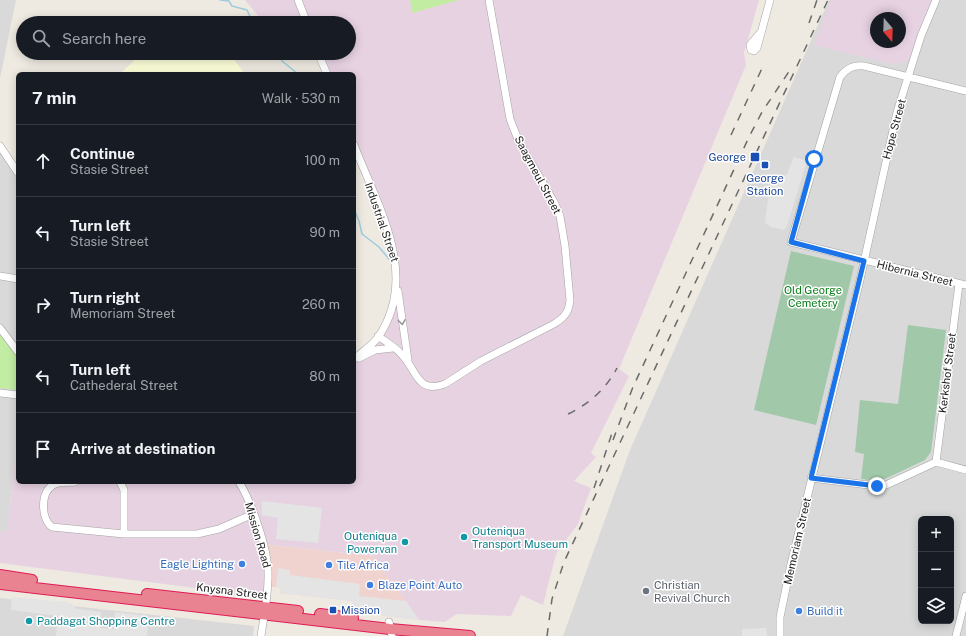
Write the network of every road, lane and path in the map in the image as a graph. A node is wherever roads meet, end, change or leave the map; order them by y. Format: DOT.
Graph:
graph roads {
  1 [pos="298,0"];
  2 [pos="489,0"];
  3 [pos="770,0"];
  4 [pos="936,0"];
  5 [pos="304,16"];
  6 [pos="760,33"];
  7 [pos="321,60"];
  8 [pos="325,72"];
  9 [pos="908,77"];
  10 [pos="966,91"];
  11 [pos="0,146"];
  12 [pos="356,150"];
  13 [pos="16,170"];
  14 [pos="864,261"];
  15 [pos="0,276"];
  16 [pos="16,279"];
  17 [pos="397,283"];
  18 [pos="962,285"];
  19 [pos="0,328"];
  20 [pos="378,336"];
  21 [pos="393,348"];
  22 [pos="16,349"];
  23 [pos="356,357"];
  24 [pos="356,358"];
  25 [pos="409,364"];
  26 [pos="0,393"];
  27 [pos="16,395"];
  28 [pos="936,462"];
  29 [pos="966,470"];
  30 [pos="811,478"];
  31 [pos="58,484"];
  32 [pos="121,484"];
  33 [pos="239,484"];
  34 [pos="253,514"];
  35 [pos="124,534"];
  36 [pos="0,576"];
  37 [pos="0,584"];
  38 [pos="966,596"];
  39 [pos="265,610"];
  40 [pos="390,629"];
  41 [pos="260,636"];
  42 [pos="465,636"];
  43 [pos="780,636"];
  44 [pos="956,636"];
  1 -- 5 [label="street"];
  2 -- 25 [label="street, Saagmeul Street"];
  3 -- 6 [label="street"];
  4 -- 9 [label="street, Hope Street"];
  7 -- 8 [label="street"];
  9 -- 10 [label="street"];
  9 -- 14 [label="street, Hope Street"];
  9 -- 14 [label="street, Hibernia Street"];
  11 -- 13 [label="street"];
  12 -- 17 [label="street, Industrial Street"];
  14 -- 18 [label="street, Hibernia Street"];
  14 -- 30 [label="street, Memoriam Street"];
  15 -- 16 [label="street"];
  17 -- 20 [label="street, Industrial Street"];
  17 -- 25 [label="street, one-way"];
  18 -- 28 [label="street, Kerkshof Street"];
  19 -- 22 [label="street"];
  20 -- 21 [label="street, Saagmeul Street"];
  20 -- 23 [label="street, Industrial Street"];
  21 -- 24 [label="street"];
  21 -- 25 [label="street, Saagmeul Street"];
  26 -- 27 [label="street"];
  28 -- 29 [label="street"];
  28 -- 30 [label="street"];
  30 -- 43 [label="street, Memoriam Street"];
  31 -- 35 [label="street"];
  32 -- 35 [label="street"];
  33 -- 34 [label="street, Mission Road"];
  34 -- 35 [label="street"];
  34 -- 39 [label="street, Mission Road"];
  36 -- 39 [label="highway, Knysna Street"];
  37 -- 39 [label="highway, Knysna Street"];
  38 -- 44 [label="street"];
  39 -- 40 [label="highway, Knysna Street"];
  39 -- 41 [label="street, Mission Road"];
  40 -- 42 [label="highway, Knysna Street"];
}
